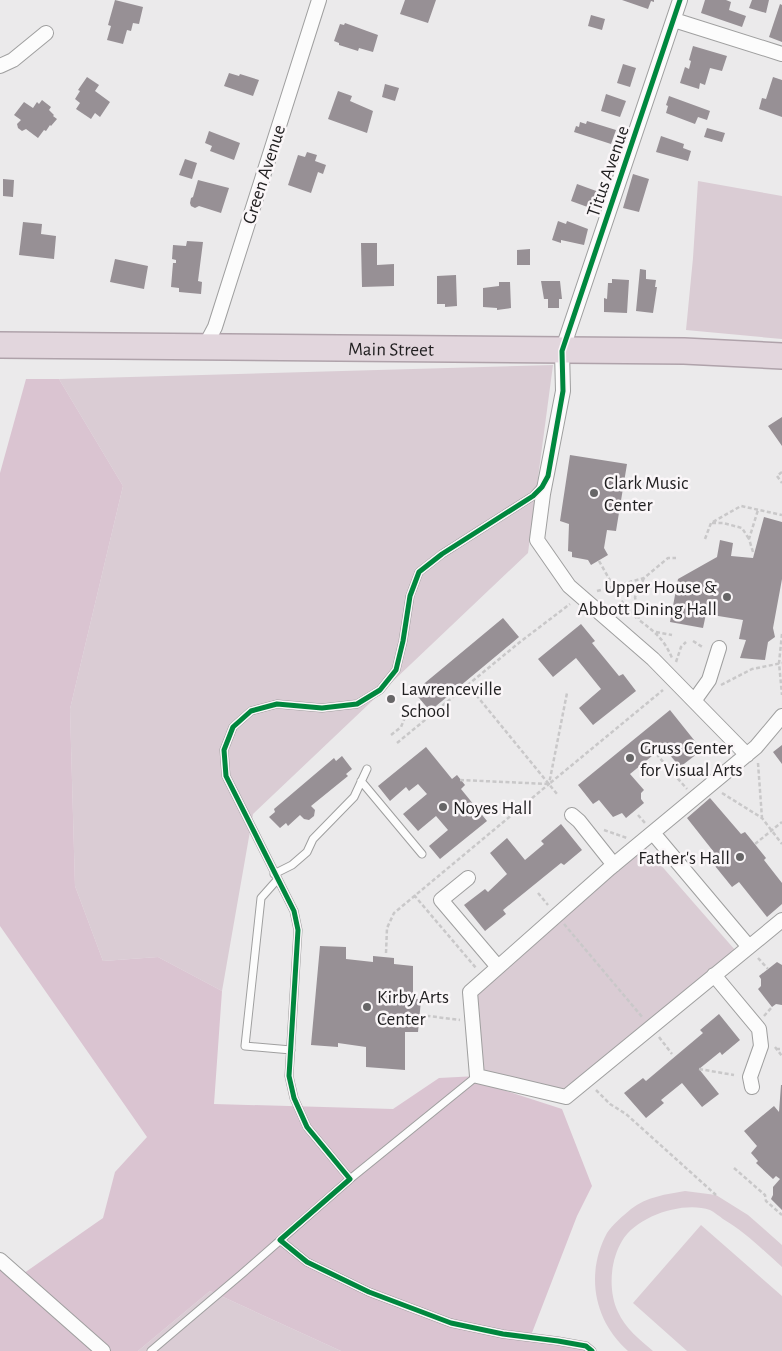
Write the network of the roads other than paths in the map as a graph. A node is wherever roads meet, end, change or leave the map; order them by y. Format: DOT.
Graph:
graph roads {
  1 [pos="319,0"];
  2 [pos="680,0"];
  3 [pos="674,20"];
  4 [pos="46,33"];
  5 [pos="782,54"];
  6 [pos="0,66"];
  7 [pos="0,345"];
  8 [pos="205,346"];
  9 [pos="562,351"];
  10 [pos="782,356"];
  11 [pos="548,476"];
  12 [pos="719,648"];
  13 [pos="694,701"];
  14 [pos="782,716"];
  15 [pos="752,751"];
  16 [pos="367,769"];
  17 [pos="361,781"];
  18 [pos="575,818"];
  19 [pos="653,833"];
  20 [pos="422,854"];
  21 [pos="614,865"];
  22 [pos="276,877"];
  23 [pos="468,878"];
  24 [pos="782,920"];
  25 [pos="749,947"];
  26 [pos="498,967"];
  27 [pos="714,975"];
  28 [pos="291,1050"];
  29 [pos="477,1076"];
  30 [pos="752,1087"];
  31 [pos="350,1179"];
  32 [pos="280,1240"];
  33 [pos="0,1260"];
  34 [pos="103,1351"];
  35 [pos="150,1351"];
  36 [pos="592,1351"];
  1 -- 8 [label="street, Green Avenue"];
  2 -- 3 [label="street, Titus Avenue"];
  3 -- 5 [label="street"];
  3 -- 9 [label="street, Titus Avenue"];
  4 -- 6 [label="street"];
  7 -- 8 [label="highway, Main Street"];
  8 -- 9 [label="highway, Main Street"];
  9 -- 10 [label="highway, Main Street"];
  9 -- 11 [label="street, Titus Avenue"];
  11 -- 13 [label="street, Titus Avenue"];
  11 -- 22 [label="lane"];
  12 -- 13 [label="street"];
  13 -- 15 [label="street, Titus Avenue"];
  14 -- 15 [label="street"];
  15 -- 19 [label="street"];
  16 -- 17 [label="lane"];
  17 -- 20 [label="lane"];
  17 -- 22 [label="lane"];
  18 -- 21 [label="street"];
  19 -- 21 [label="street"];
  19 -- 25 [label="street"];
  21 -- 26 [label="street"];
  22 -- 28 [label="lane"];
  22 -- 28 [label="lane"];
  23 -- 26 [label="street"];
  24 -- 25 [label="street"];
  25 -- 27 [label="street"];
  26 -- 29 [label="street"];
  27 -- 29 [label="street"];
  27 -- 30 [label="street"];
  28 -- 31 [label="lane"];
  29 -- 31 [label="lane"];
  31 -- 32 [label="lane"];
  32 -- 35 [label="lane"];
  32 -- 36 [label="lane"];
  33 -- 34 [label="street"];
}
